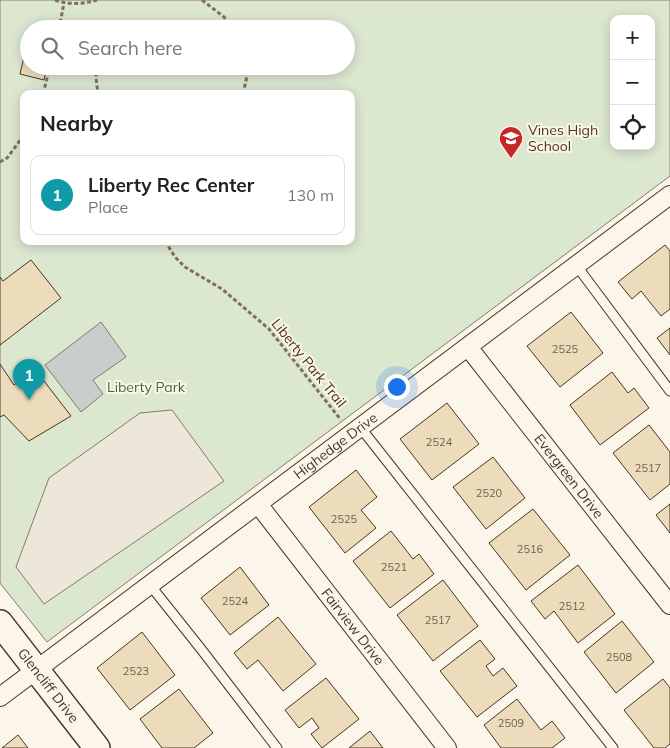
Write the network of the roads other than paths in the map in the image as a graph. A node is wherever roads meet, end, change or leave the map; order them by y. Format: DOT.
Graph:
graph roads {
  1 [pos="670,195"];
  2 [pos="576,265"];
  3 [pos="468,347"];
  4 [pos="670,390"];
  5 [pos="352,426"];
  6 [pos="258,504"];
  7 [pos="150,585"];
  8 [pos="670,605"];
  9 [pos="0,623"];
  10 [pos="37,670"];
  11 [pos="0,697"];
  12 [pos="97,748"];
  13 [pos="277,748"];
  14 [pos="448,748"];
  15 [pos="613,748"];
  1 -- 2 [label="street, Highedge Drive"];
  2 -- 3 [label="street, Highedge Drive"];
  2 -- 4 [label="lane"];
  3 -- 5 [label="street, Highedge Drive"];
  3 -- 8 [label="street, Evergreen Drive"];
  5 -- 6 [label="street, Highedge Drive"];
  5 -- 15 [label="lane"];
  6 -- 7 [label="street, Highedge Drive"];
  6 -- 14 [label="street, Fairview Drive"];
  7 -- 10 [label="street, Highedge Drive"];
  7 -- 13 [label="lane"];
  9 -- 10 [label="street, Glencliff Drive"];
  10 -- 11 [label="street, Highedge Drive"];
  10 -- 12 [label="street, Glencliff Drive"];
}
